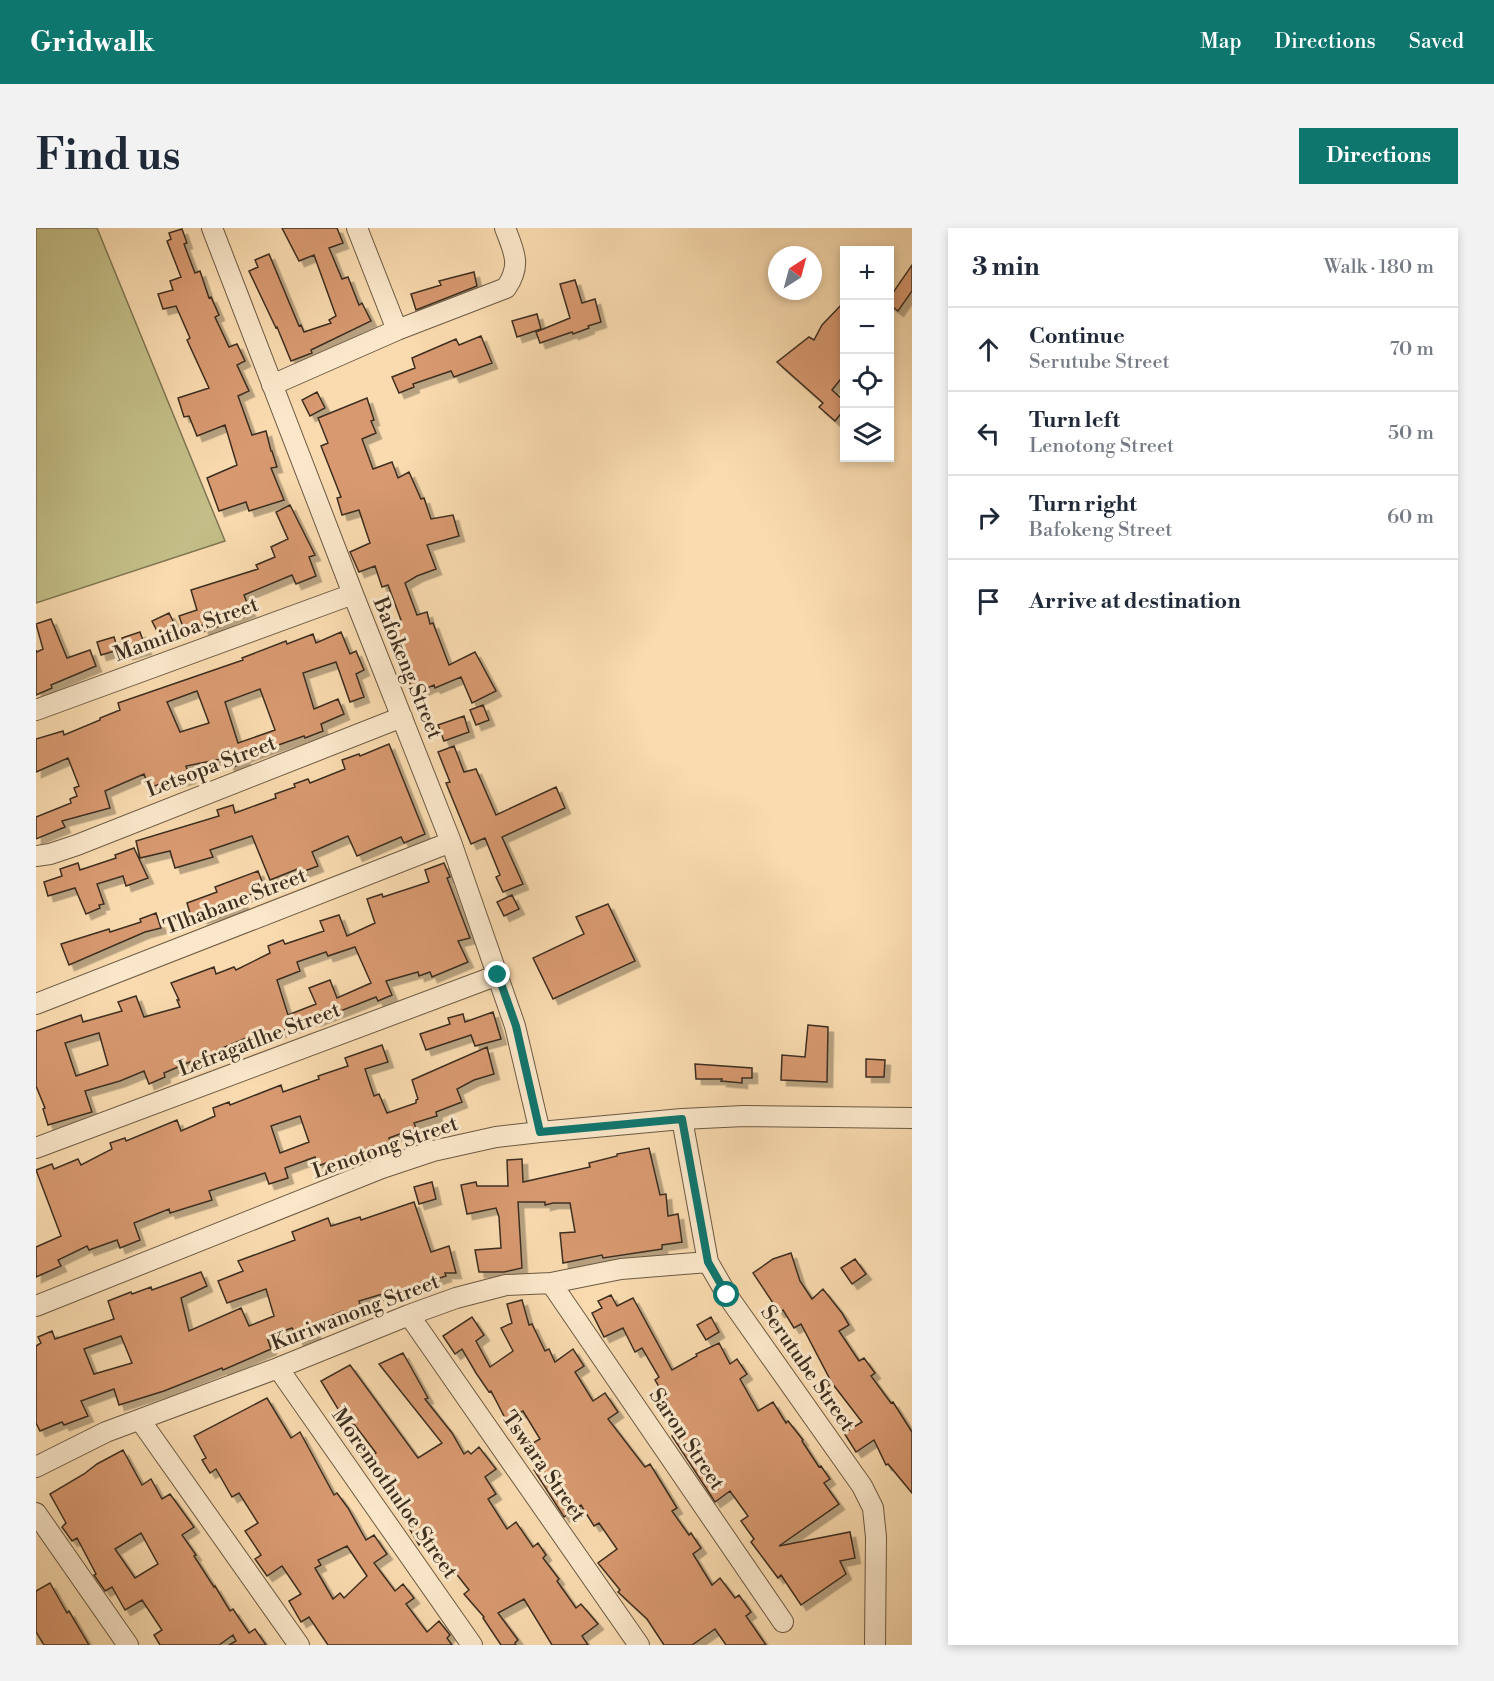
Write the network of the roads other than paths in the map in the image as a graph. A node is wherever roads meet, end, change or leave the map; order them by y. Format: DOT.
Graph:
graph roads {
  1 [pos="212,228"];
  2 [pos="357,228"];
  3 [pos="505,228"];
  4 [pos="397,330"];
  5 [pos="272,386"];
  6 [pos="353,594"];
  7 [pos="36,710"];
  8 [pos="402,717"];
  9 [pos="451,842"];
  10 [pos="36,856"];
  11 [pos="498,975"];
  12 [pos="36,1005"];
  13 [pos="912,1118"];
  14 [pos="682,1119"];
  15 [pos="540,1132"];
  16 [pos="36,1148"];
  17 [pos="708,1262"];
  18 [pos="551,1282"];
  19 [pos="36,1306"];
  20 [pos="408,1315"];
  21 [pos="278,1368"];
  22 [pos="140,1420"];
  23 [pos="36,1467"];
  24 [pos="36,1513"];
  25 [pos="783,1622"];
  26 [pos="128,1645"];
  27 [pos="299,1645"];
  28 [pos="472,1645"];
  29 [pos="639,1645"];
  30 [pos="875,1645"];
  1 -- 5 [label="street, Bafokeng Street"];
  2 -- 4 [label="street"];
  3 -- 4 [label="street"];
  4 -- 5 [label="street"];
  5 -- 6 [label="street, Bafokeng Street"];
  6 -- 7 [label="street, Mamitloa Street"];
  6 -- 8 [label="street, Bafokeng Street"];
  8 -- 9 [label="street, Bafokeng Street"];
  8 -- 10 [label="street, Letsopa Street"];
  9 -- 11 [label="street, Bafokeng Street"];
  9 -- 12 [label="street, Tlhabane Street"];
  11 -- 15 [label="street, Bafokeng Street"];
  11 -- 16 [label="street, Lefragatlhe Street"];
  13 -- 14 [label="street, Lenotong Street"];
  14 -- 15 [label="street, Lenotong Street"];
  14 -- 17 [label="street, Serutube Street"];
  15 -- 19 [label="street, Lenotong Street"];
  17 -- 18 [label="street, Kuriwanong Street"];
  17 -- 30 [label="street, Serutube Street"];
  18 -- 20 [label="street, Kuriwanong Street"];
  18 -- 25 [label="street, Saron Street"];
  20 -- 21 [label="street, Kuriwanong Street"];
  20 -- 29 [label="street, Tswara Street"];
  21 -- 22 [label="street, Kuriwanong Street"];
  21 -- 28 [label="street, Moremothuloe Street"];
  22 -- 23 [label="street, Kuriwanong Street"];
  22 -- 27 [label="street"];
  24 -- 26 [label="street"];
}
